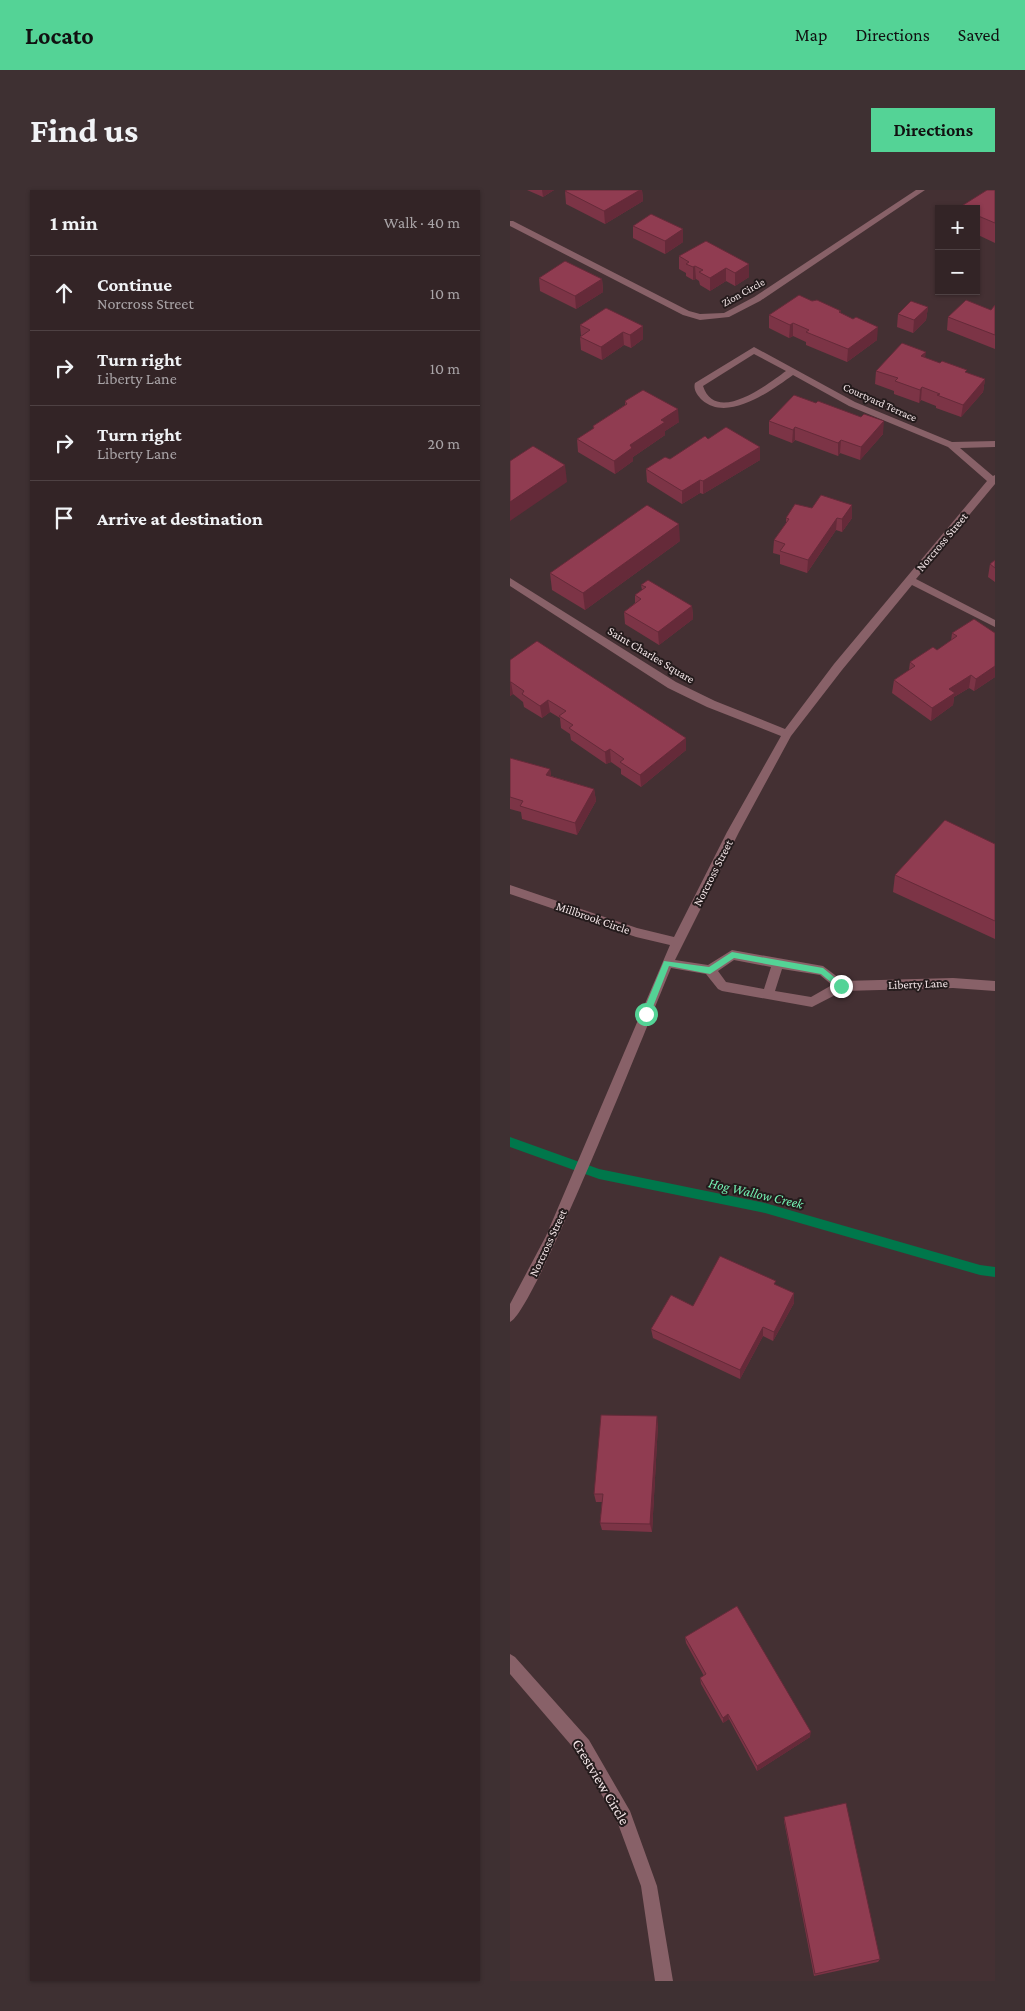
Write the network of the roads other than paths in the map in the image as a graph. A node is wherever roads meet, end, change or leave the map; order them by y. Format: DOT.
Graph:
graph roads {
  1 [pos="921,190"];
  2 [pos="510,223"];
  3 [pos="793,371"];
  4 [pos="995,444"];
  5 [pos="951,445"];
  6 [pos="994,480"];
  7 [pos="910,580"];
  8 [pos="510,582"];
  9 [pos="995,624"];
  10 [pos="788,734"];
  11 [pos="510,890"];
  12 [pos="678,942"];
  13 [pos="667,963"];
  14 [pos="778,963"];
  15 [pos="710,970"];
  16 [pos="841,986"];
  17 [pos="995,986"];
  18 [pos="768,994"];
  19 [pos="510,1316"];
  20 [pos="510,1662"];
  21 [pos="664,1981"];
  1 -- 2 [label="street, Zion Circle"];
  3 -- 3 [label="street, Courtyard Terrace"];
  3 -- 5 [label="street, Courtyard Terrace"];
  4 -- 5 [label="street"];
  5 -- 6 [label="street, Courtyard Terrace"];
  6 -- 7 [label="street, Norcross Street"];
  7 -- 9 [label="street"];
  7 -- 10 [label="street, Norcross Street"];
  8 -- 10 [label="street, Saint Charles Square"];
  10 -- 12 [label="street, Norcross Street"];
  11 -- 12 [label="street, Millbrook Circle"];
  12 -- 13 [label="street, Norcross Street"];
  13 -- 15 [label="street"];
  13 -- 19 [label="street, Norcross Street"];
  14 -- 15 [label="street"];
  14 -- 16 [label="street"];
  14 -- 18 [label="street"];
  15 -- 18 [label="street, Liberty Lane"];
  16 -- 17 [label="street, Liberty Lane"];
  16 -- 18 [label="street, Liberty Lane"];
  20 -- 21 [label="street, Crestview Circle"];
}
